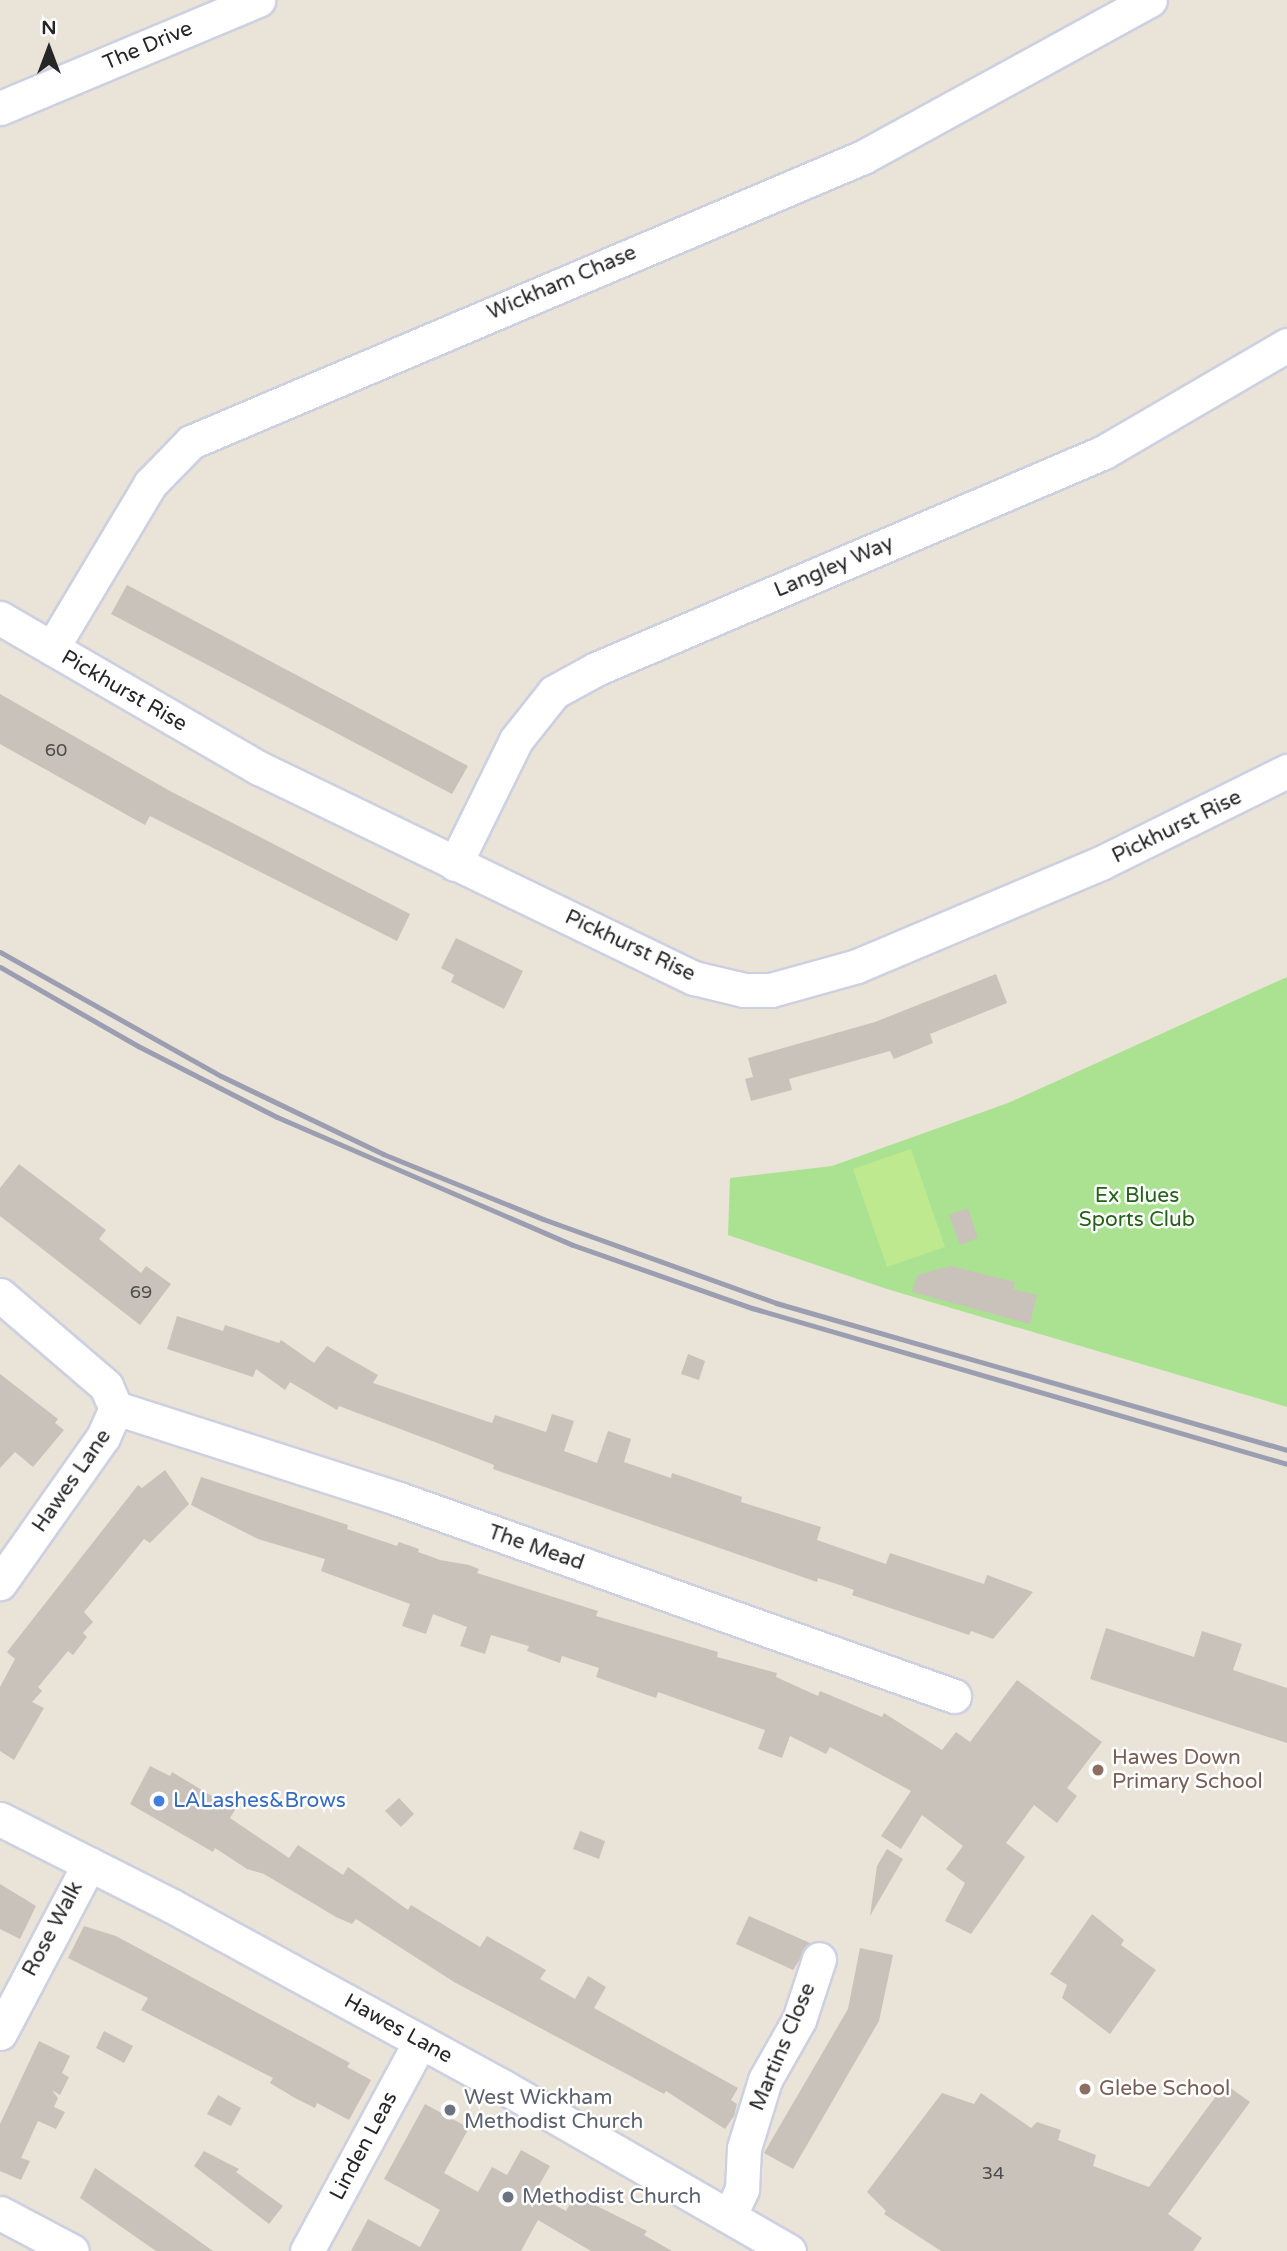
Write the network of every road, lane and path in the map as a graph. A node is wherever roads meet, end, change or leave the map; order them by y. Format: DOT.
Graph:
graph roads {
  1 [pos="258,0"];
  2 [pos="1150,0"];
  3 [pos="0,108"];
  4 [pos="1287,345"];
  5 [pos="0,618"];
  6 [pos="52,648"];
  7 [pos="1287,771"];
  8 [pos="455,864"];
  9 [pos="0,1294"];
  10 [pos="116,1408"];
  11 [pos="0,1583"];
  12 [pos="954,1696"];
  13 [pos="0,1819"];
  14 [pos="89,1864"];
  15 [pos="819,1959"];
  16 [pos="0,2033"];
  17 [pos="420,2042"];
  18 [pos="0,2213"];
  19 [pos="730,2215"];
  20 [pos="72,2251"];
  21 [pos="307,2251"];
  22 [pos="788,2251"];
  1 -- 3 [label="street, The Drive"];
  2 -- 6 [label="street, Wickham Chase"];
  4 -- 8 [label="street, Langley Way"];
  5 -- 6 [label="street, Pickhurst Rise"];
  6 -- 8 [label="street, Pickhurst Rise"];
  7 -- 8 [label="street, Pickhurst Rise"];
  9 -- 10 [label="street, Hawes Lane"];
  10 -- 11 [label="street, Hawes Lane"];
  10 -- 12 [label="street, The Mead"];
  13 -- 14 [label="street, Hawes Lane"];
  14 -- 16 [label="street, Rose Walk"];
  14 -- 17 [label="street, Hawes Lane"];
  15 -- 19 [label="street, Martins Close"];
  17 -- 19 [label="street, Hawes Lane"];
  17 -- 21 [label="street, Linden Leas"];
  18 -- 20 [label="street"];
  19 -- 22 [label="street, Hawes Lane"];
}
